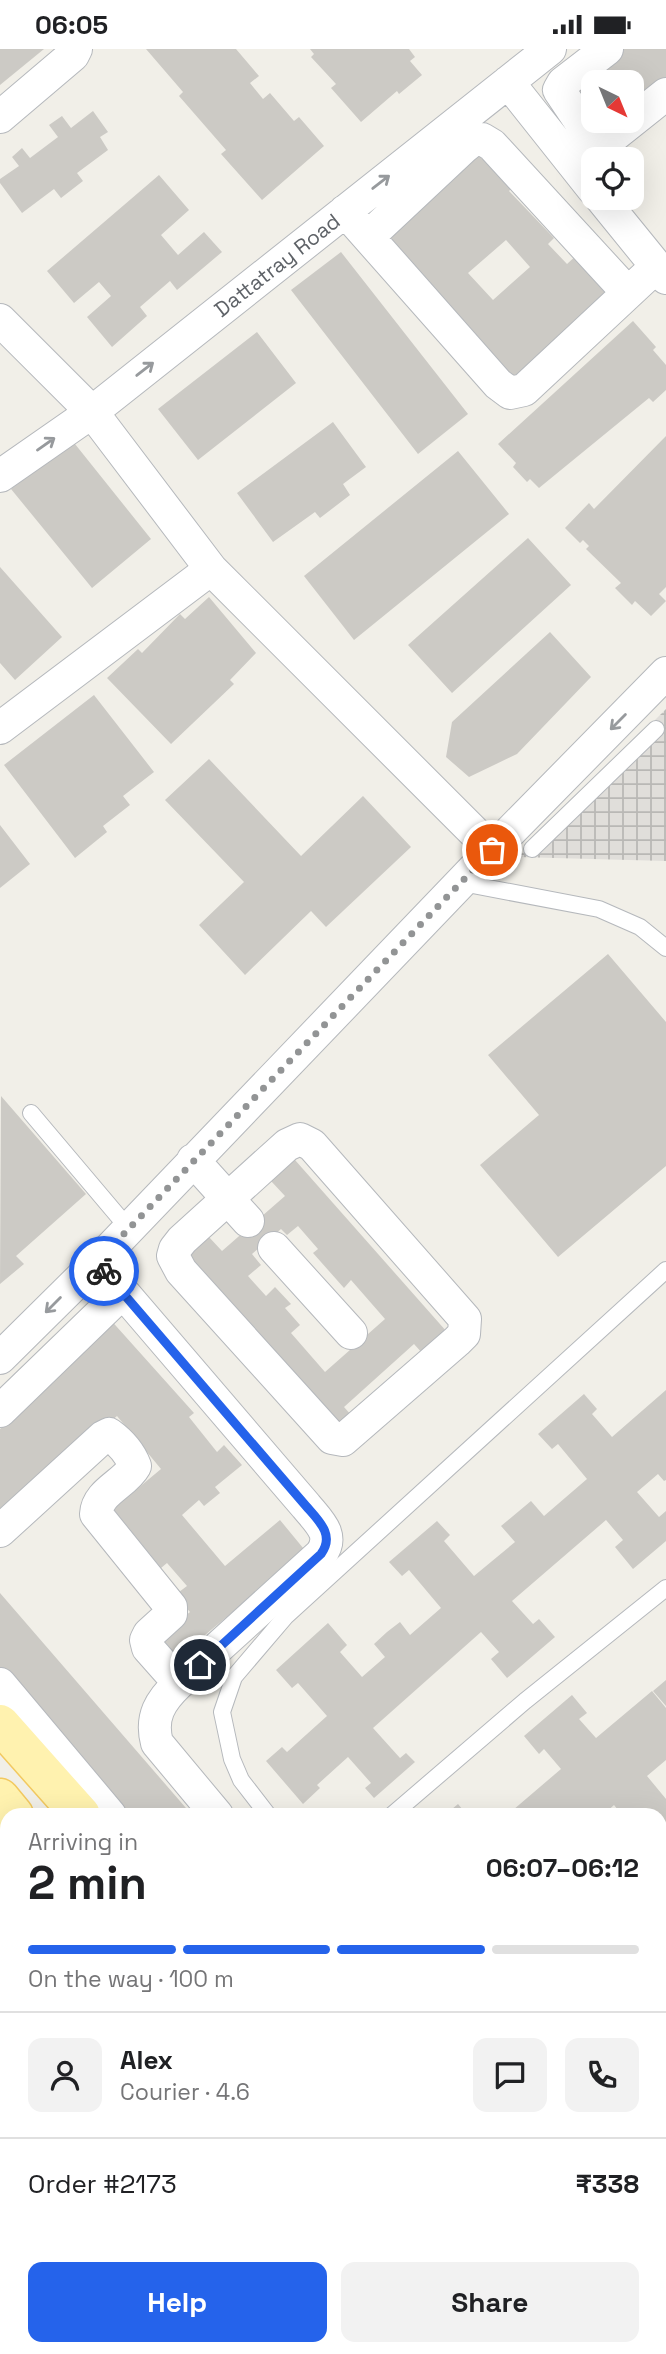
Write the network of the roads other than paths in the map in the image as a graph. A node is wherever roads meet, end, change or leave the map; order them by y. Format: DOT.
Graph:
graph roads {
  1 [pos="76,49"];
  2 [pos="550,49"];
  3 [pos="607,49"];
  4 [pos="508,82"];
  5 [pos="666,94"];
  6 [pos="0,117"];
  7 [pos="611,147"];
  8 [pos="581,149"];
  9 [pos="581,160"];
  10 [pos="611,210"];
  11 [pos="345,211"];
  12 [pos="369,237"];
  13 [pos="661,272"];
  14 [pos="628,293"];
  15 [pos="0,320"];
  16 [pos="92,411"];
  17 [pos="0,476"];
  18 [pos="211,569"];
  19 [pos="666,673"];
  20 [pos="0,728"];
  21 [pos="656,729"];
  22 [pos="570,792"];
  23 [pos="532,849"];
  24 [pos="492,850"];
  25 [pos="462,883"];
  26 [pos="666,948"];
  27 [pos="31,1113"];
  28 [pos="193,1160"];
  29 [pos="238,1209"];
  30 [pos="129,1229"];
  31 [pos="274,1248"];
  32 [pos="97,1262"];
  33 [pos="666,1270"];
  34 [pos="123,1293"];
  35 [pos="351,1333"];
  36 [pos="0,1358"];
  37 [pos="0,1411"];
  38 [pos="0,1531"];
  39 [pos="666,1588"];
  40 [pos="179,1683"];
  41 [pos="0,1684"];
  42 [pos="0,1724"];
  43 [pos="75,1808"];
  44 [pos="104,1808"];
  45 [pos="211,1808"];
  46 [pos="263,1808"];
  47 [pos="400,1808"];
  1 -- 6 [label="street"];
  2 -- 4 [label="street, Dattatray Road"];
  3 -- 8 [label="street"];
  4 -- 9 [label="street"];
  11 -- 4 [label="street, Dattatray Road, one-way"];
  5 -- 7 [label="street"];
  10 -- 13 [label="street"];
  11 -- 12 [label="street"];
  16 -- 11 [label="street, Dattatray Road, one-way"];
  12 -- 14 [label="street"];
  12 -- 14 [label="street"];
  13 -- 14 [label="street"];
  15 -- 16 [label="street"];
  17 -- 16 [label="street, Dattatray Road, one-way"];
  16 -- 18 [label="street"];
  18 -- 20 [label="street"];
  18 -- 24 [label="street"];
  19 -- 22 [label="street, one-way"];
  21 -- 22 [label="lane"];
  22 -- 23 [label="lane"];
  22 -- 24 [label="street"];
  24 -- 25 [label="street"];
  25 -- 26 [label="lane"];
  25 -- 28 [label="street"];
  27 -- 30 [label="lane"];
  28 -- 29 [label="street"];
  28 -- 30 [label="street"];
  29 -- 29 [label="street"];
  30 -- 32 [label="street"];
  31 -- 35 [label="street"];
  32 -- 34 [label="street"];
  32 -- 36 [label="street, one-way"];
  33 -- 46 [label="lane"];
  34 -- 37 [label="street"];
  34 -- 40 [label="street"];
  38 -- 40 [label="street"];
  39 -- 47 [label="lane"];
  40 -- 45 [label="street"];
  41 -- 44 [label="street"];
  42 -- 43 [label="main road"];
}
